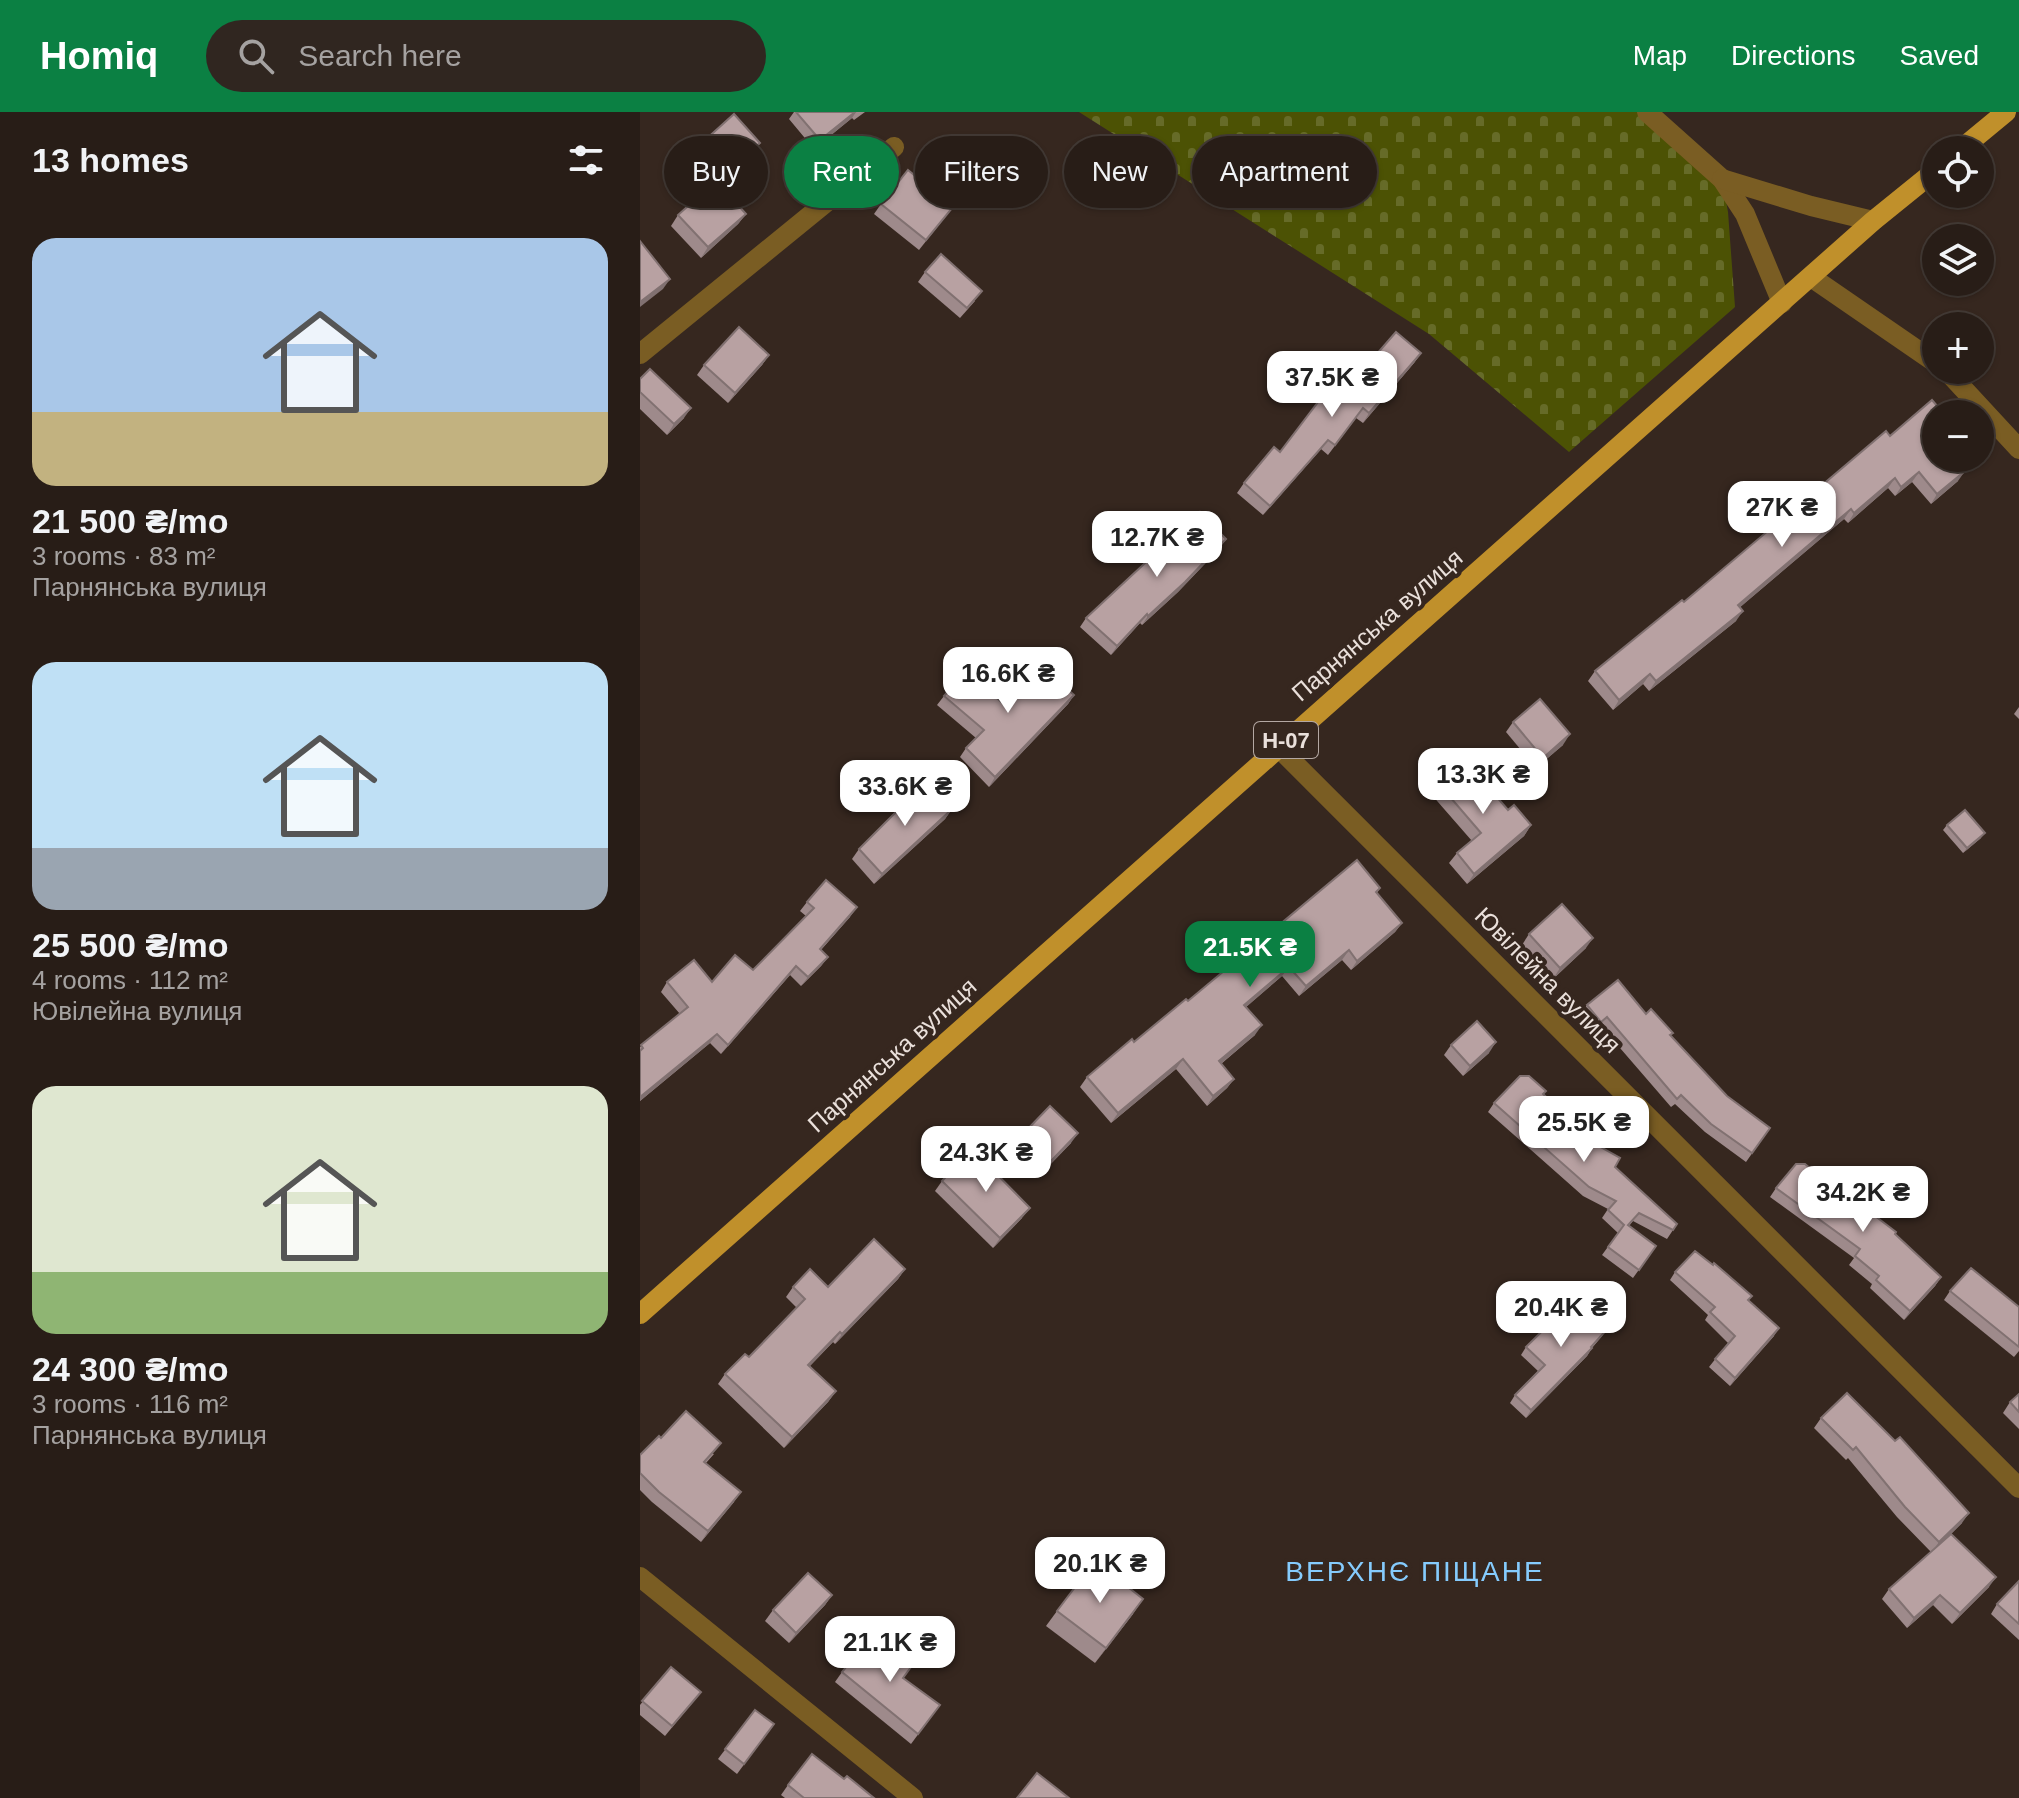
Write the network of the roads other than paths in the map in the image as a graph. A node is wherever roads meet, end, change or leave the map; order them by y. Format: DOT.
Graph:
graph roads {
  1 [pos="1647,112"];
  2 [pos="2006,112"];
  3 [pos="1977,136"];
  4 [pos="1722,179"];
  5 [pos="1922,181"];
  6 [pos="819,208"];
  7 [pos="1873,221"];
  8 [pos="1811,277"];
  9 [pos="1782,303"];
  10 [pos="1922,353"];
  11 [pos="640,354"];
  12 [pos="1959,384"];
  13 [pos="2019,449"];
  14 [pos="1278,747"];
  15 [pos="640,1314"];
  16 [pos="2019,1488"];
  17 [pos="640,1577"];
  18 [pos="913,1798"];
  1 -- 4 [label="street"];
  2 -- 3 [label="main road"];
  4 -- 7 [label="street"];
  4 -- 9 [label="street"];
  5 -- 7 [label="main road, Парнянська вулиця / Н-07"];
  6 -- 11 [label="street"];
  7 -- 8 [label="main road, Парнянська вулиця / Н-07"];
  8 -- 9 [label="main road, Парнянська вулиця / Н-07"];
  8 -- 10 [label="street"];
  9 -- 14 [label="main road, Парнянська вулиця / Н-07"];
  12 -- 13 [label="street"];
  14 -- 15 [label="main road, Парнянська вулиця / Н-07"];
  14 -- 16 [label="street, Ювілейна вулиця"];
  17 -- 18 [label="street"];
}
